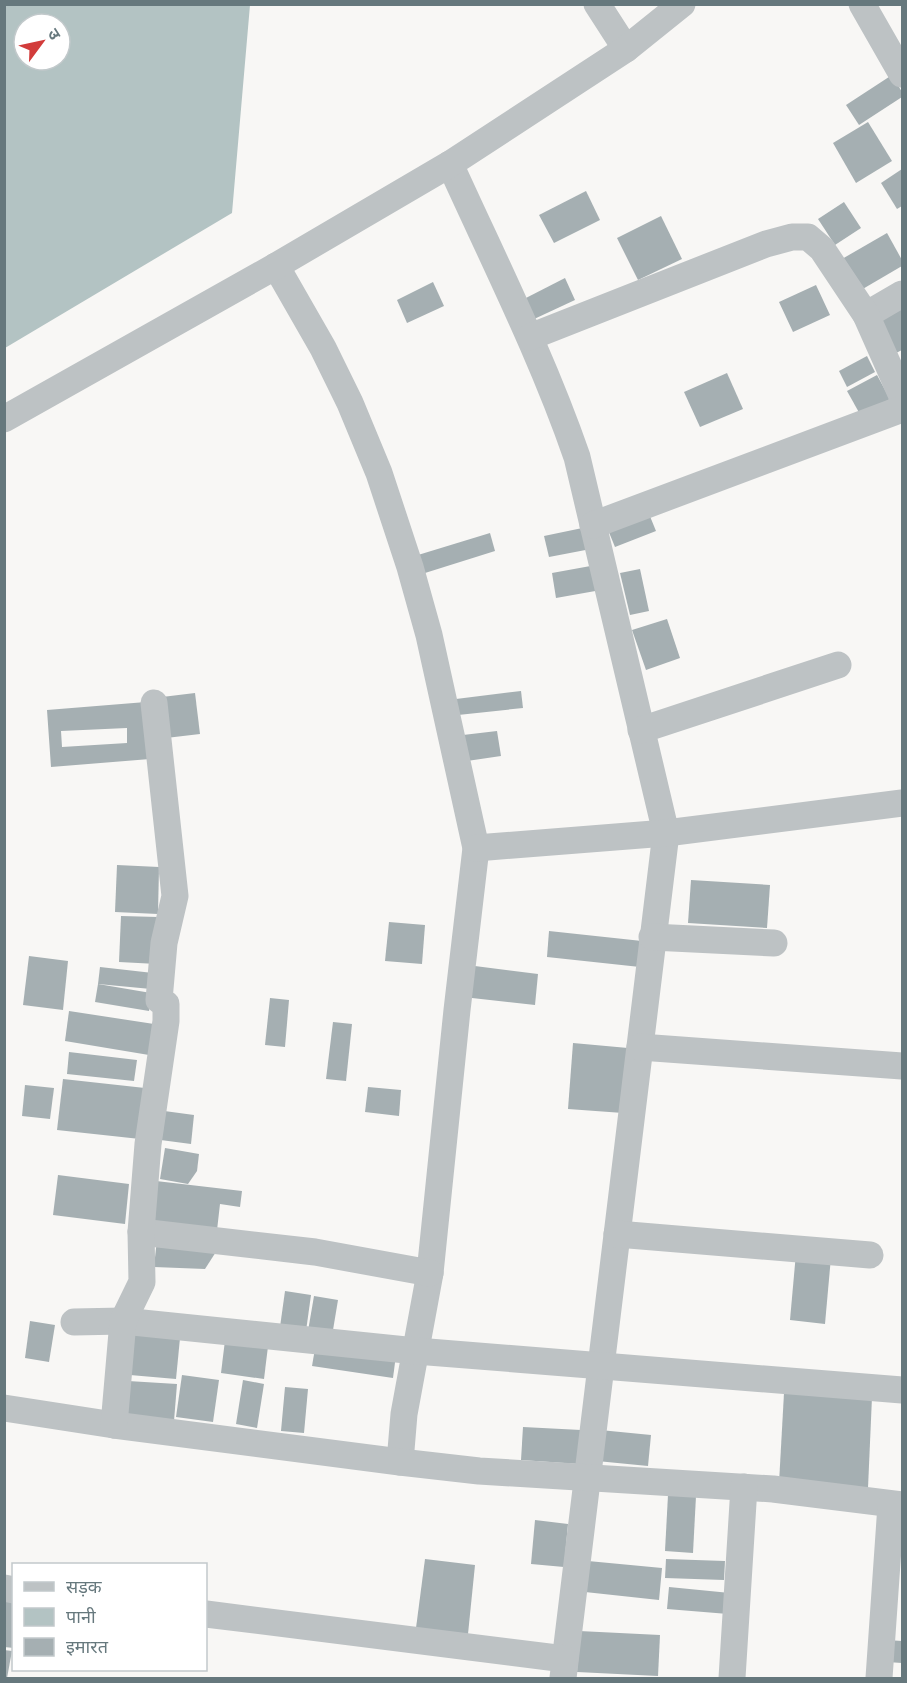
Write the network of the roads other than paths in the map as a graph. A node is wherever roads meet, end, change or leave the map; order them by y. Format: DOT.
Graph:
graph roads {
  1 [pos="597,4"];
  2 [pos="682,4"];
  3 [pos="862,4"];
  4 [pos="627,49"];
  5 [pos="903,74"];
  6 [pos="450,164"];
  7 [pos="276,266"];
  8 [pos="903,294"];
  9 [pos="866,315"];
  10 [pos="530,337"];
  11 [pos="903,396"];
  12 [pos="903,410"];
  13 [pos="4,419"];
  14 [pos="593,525"];
  15 [pos="838,665"];
  16 [pos="154,703"];
  17 [pos="641,730"];
  18 [pos="903,804"];
  19 [pos="666,833"];
  20 [pos="476,848"];
  21 [pos="652,937"];
  22 [pos="774,943"];
  23 [pos="640,1047"];
  24 [pos="903,1066"];
  25 [pos="141,1232"];
  26 [pos="617,1234"];
  27 [pos="870,1255"];
  28 [pos="430,1273"];
  29 [pos="123,1321"];
  30 [pos="74,1322"];
  31 [pos="416,1351"];
  32 [pos="600,1367"];
  33 [pos="903,1390"];
  34 [pos="4,1408"];
  35 [pos="114,1425"];
  36 [pos="400,1462"];
  37 [pos="587,1478"];
  38 [pos="744,1487"];
  39 [pos="897,1505"];
  40 [pos="207,1614"];
  41 [pos="564,1669"];
  42 [pos="732,1678"];
  43 [pos="879,1678"];
  1 -- 4 [label="street"];
  2 -- 4 [label="street"];
  3 -- 5 [label="street"];
  4 -- 6 [label="street"];
  6 -- 7 [label="street"];
  6 -- 10 [label="street"];
  7 -- 13 [label="street"];
  7 -- 20 [label="street"];
  8 -- 9 [label="street"];
  9 -- 10 [label="street"];
  9 -- 11 [label="street"];
  10 -- 14 [label="street"];
  12 -- 14 [label="street"];
  14 -- 17 [label="street"];
  15 -- 17 [label="street"];
  16 -- 25 [label="street"];
  17 -- 19 [label="street"];
  18 -- 19 [label="street"];
  19 -- 20 [label="street"];
  19 -- 21 [label="street"];
  20 -- 28 [label="street"];
  21 -- 22 [label="street"];
  21 -- 23 [label="street"];
  23 -- 24 [label="street"];
  23 -- 26 [label="street"];
  25 -- 28 [label="street"];
  25 -- 29 [label="street"];
  26 -- 27 [label="street"];
  26 -- 32 [label="street"];
  28 -- 31 [label="street"];
  29 -- 30 [label="street"];
  29 -- 31 [label="street"];
  29 -- 35 [label="street"];
  31 -- 32 [label="street"];
  31 -- 36 [label="street"];
  32 -- 33 [label="street"];
  32 -- 37 [label="street"];
  34 -- 35 [label="street"];
  35 -- 36 [label="street"];
  36 -- 37 [label="street"];
  37 -- 38 [label="street"];
  37 -- 41 [label="street"];
  38 -- 39 [label="street"];
  38 -- 42 [label="street"];
  39 -- 43 [label="street"];
  40 -- 41 [label="street"];
}
